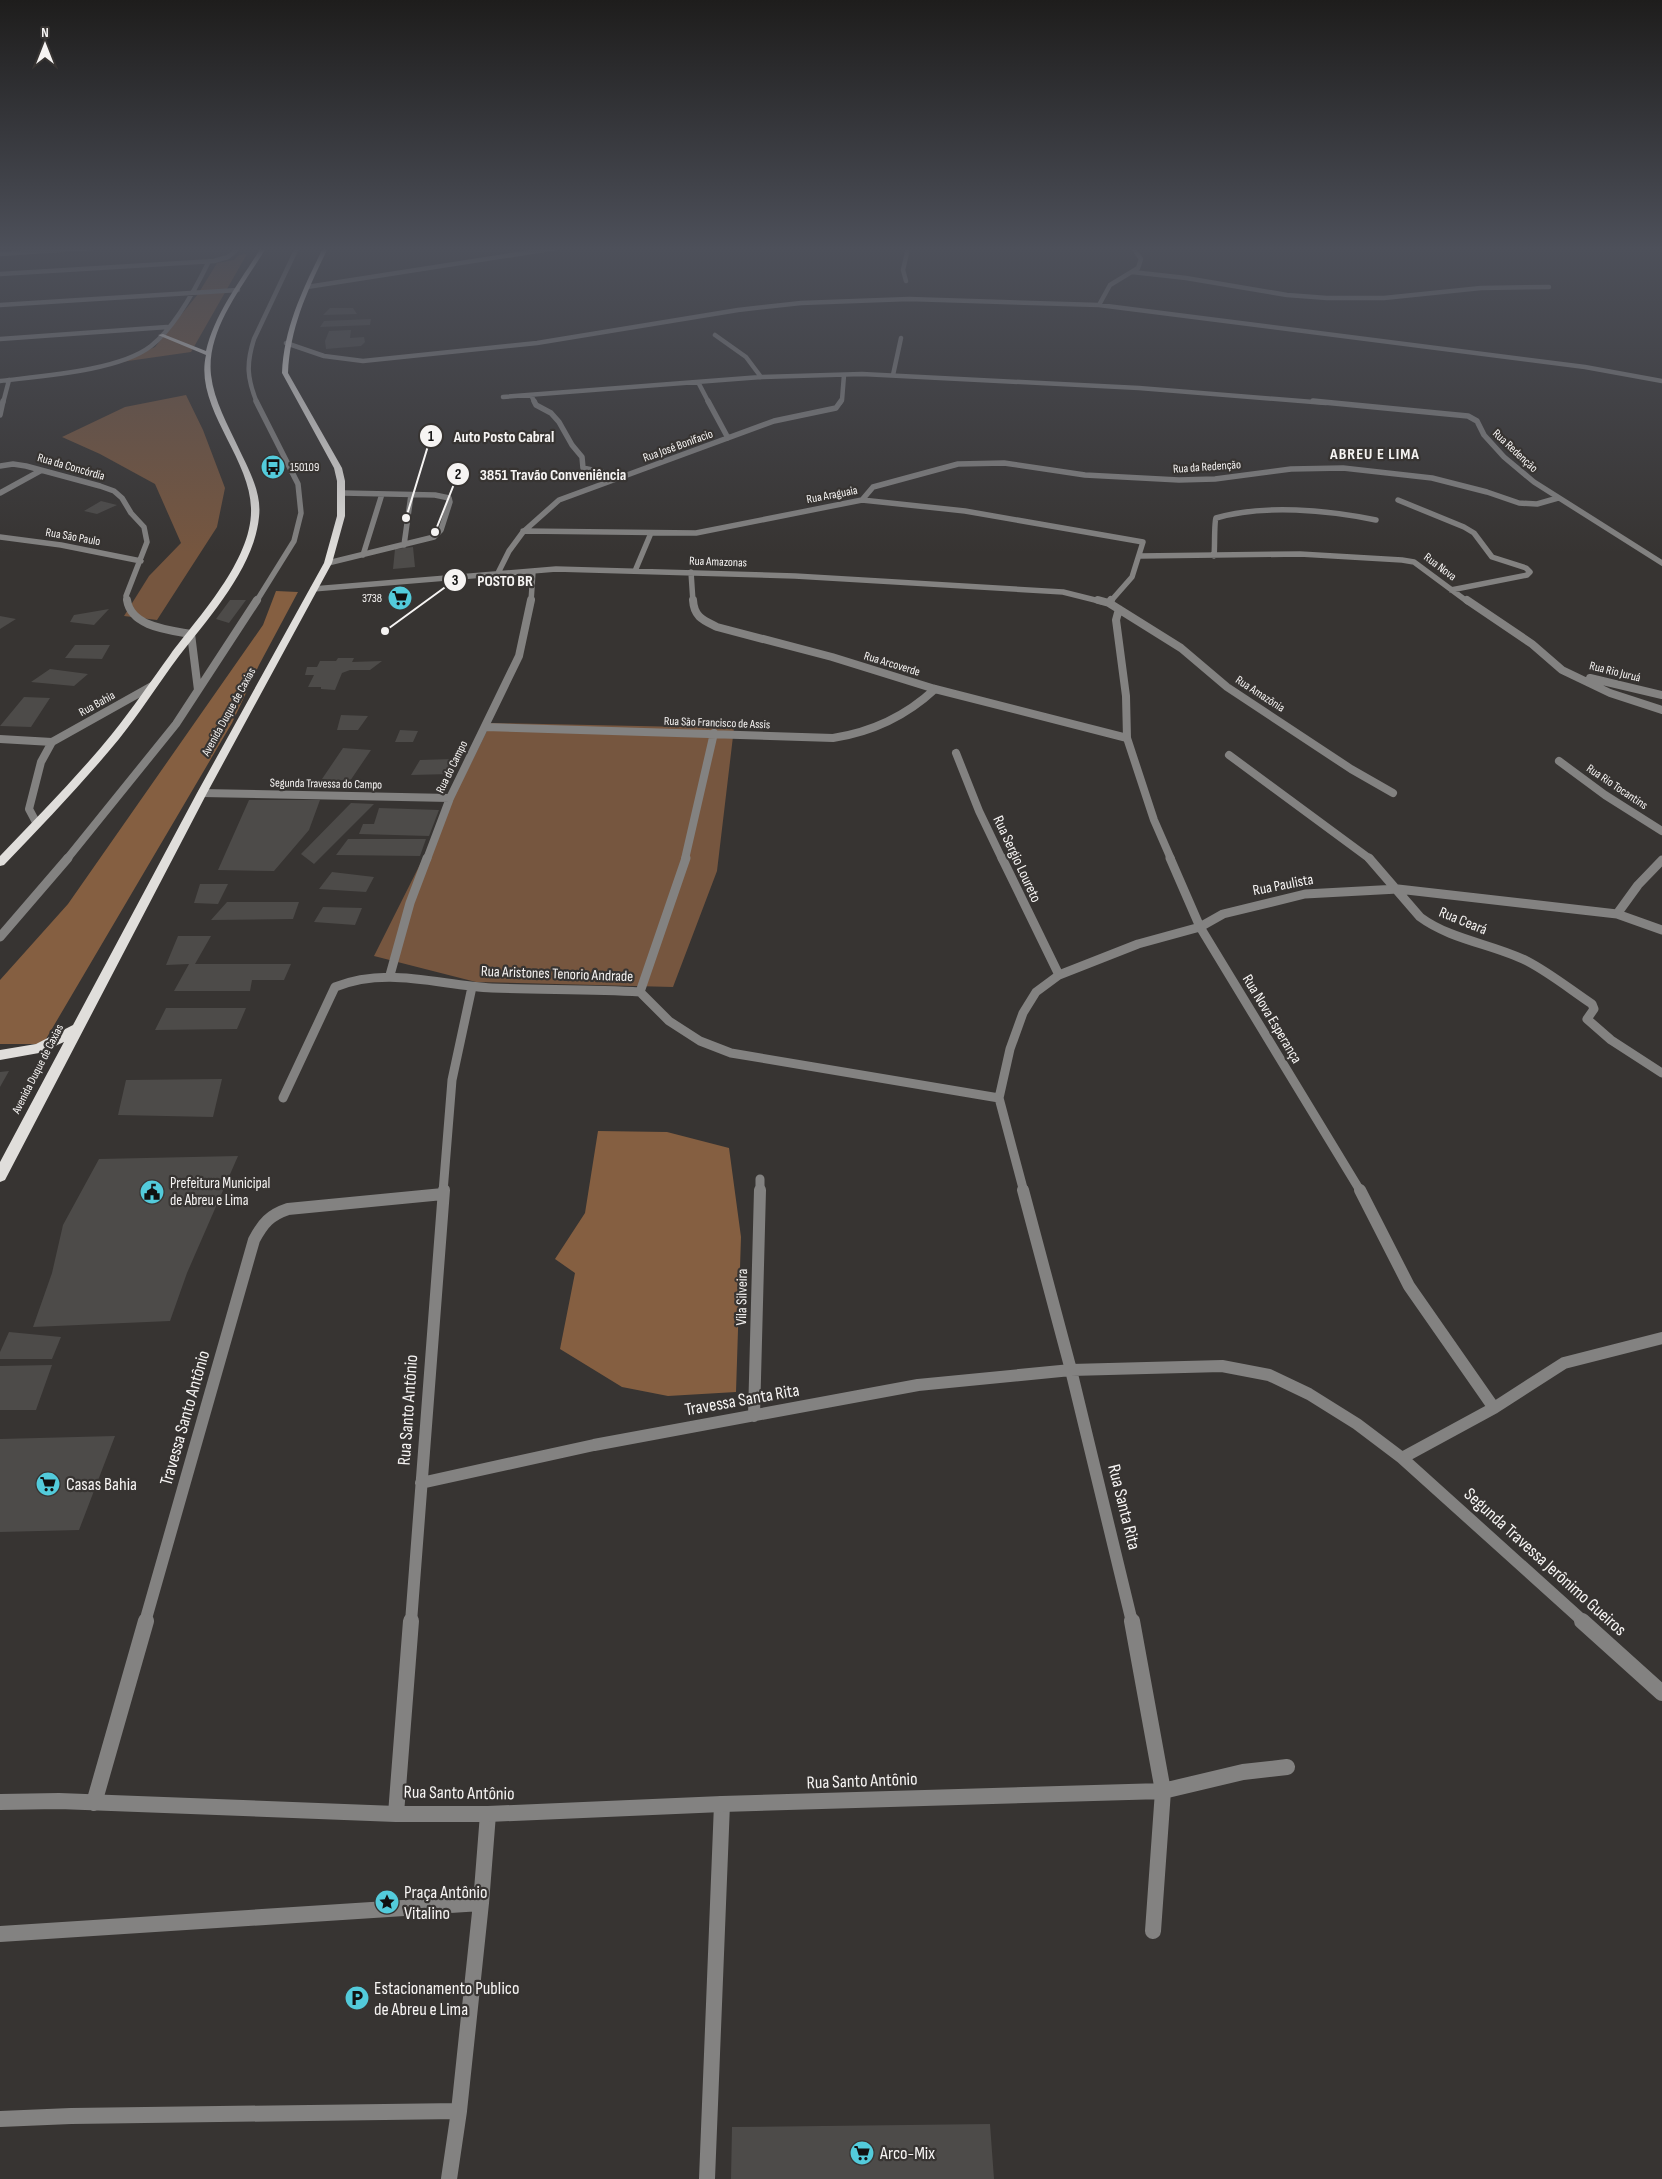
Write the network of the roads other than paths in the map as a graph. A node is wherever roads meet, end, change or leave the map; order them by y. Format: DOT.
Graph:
graph roads {
  1 [pos="144,350"];
  2 [pos="197,350"];
  3 [pos="210,350"];
  4 [pos="250,350"];
  5 [pos="286,350"];
  6 [pos="305,350"];
  7 [pos="470,350"];
  8 [pos="735,350"];
  9 [pos="898,350"];
  10 [pos="1448,350"];
  11 [pos="209,354"];
  12 [pos="844,375"];
  13 [pos="892,375"];
  14 [pos="761,377"];
  15 [pos="9,380"];
  16 [pos="0,381"];
  17 [pos="1662,381"];
  18 [pos="698,382"];
  19 [pos="531,395"];
  20 [pos="503,398"];
  21 [pos="0,415"];
  22 [pos="728,438"];
  23 [pos="0,466"];
  24 [pos="40,471"];
  25 [pos="624,477"];
  26 [pos="343,492"];
  27 [pos="0,493"];
  28 [pos="382,494"];
  29 [pos="411,495"];
  30 [pos="1558,498"];
  31 [pos="862,500"];
  32 [pos="1398,500"];
  33 [pos="1376,520"];
  34 [pos="523,530"];
  35 [pos="651,533"];
  36 [pos="0,537"];
  37 [pos="404,545"];
  38 [pos="363,554"];
  39 [pos="1215,554"];
  40 [pos="1140,556"];
  41 [pos="141,561"];
  42 [pos="328,563"];
  43 [pos="1662,563"];
  44 [pos="533,571"];
  45 [pos="635,571"];
  46 [pos="691,572"];
  47 [pos="498,573"];
  48 [pos="313,589"];
  49 [pos="1451,590"];
  50 [pos="1109,603"];
  51 [pos="1119,609"];
  52 [pos="191,634"];
  53 [pos="1562,670"];
  54 [pos="152,686"];
  55 [pos="935,689"];
  56 [pos="198,690"];
  57 [pos="1662,695"];
  58 [pos="1662,710"];
  59 [pos="485,728"];
  60 [pos="714,733"];
  61 [pos="0,738"];
  62 [pos="1128,738"];
  63 [pos="52,742"];
  64 [pos="956,753"];
  65 [pos="1229,755"];
  66 [pos="1559,761"];
  67 [pos="202,793"];
  68 [pos="1393,793"];
  69 [pos="450,798"];
  70 [pos="37,824"];
  71 [pos="1662,832"];
  72 [pos="1662,860"];
  73 [pos="0,863"];
  74 [pos="1398,889"];
  75 [pos="1617,914"];
  76 [pos="1200,927"];
  77 [pos="1662,930"];
  78 [pos="0,937"];
  79 [pos="390,976"];
  80 [pos="1059,976"];
  81 [pos="472,987"];
  82 [pos="640,992"];
  83 [pos="77,1027"];
  84 [pos="0,1055"];
  85 [pos="1662,1073"];
  86 [pos="283,1098"];
  87 [pos="999,1098"];
  88 [pos="0,1176"];
  89 [pos="760,1178"];
  90 [pos="443,1194"];
  91 [pos="1662,1338"];
  92 [pos="1071,1370"];
  93 [pos="1494,1408"];
  94 [pos="754,1416"];
  95 [pos="1402,1458"];
  96 [pos="421,1483"];
  97 [pos="1662,1694"];
  98 [pos="1287,1767"];
  99 [pos="1163,1791"];
  100 [pos="0,1802"];
  101 [pos="94,1802"];
  102 [pos="722,1804"];
  103 [pos="396,1814"];
  104 [pos="488,1814"];
  105 [pos="481,1903"];
  106 [pos="1153,1931"];
  107 [pos="0,1934"];
  108 [pos="459,2111"];
  109 [pos="0,2119"];
  110 [pos="449,2179"];
  111 [pos="707,2179"];
  1 -- 15 [label="street"];
  2 -- 11 [label="highway"];
  3 -- 11 [label="highway"];
  4 -- 56 [label="street"];
  5 -- 26 [label="highway, Avenida Duque de Caxias"];
  6 -- 7 [label="street"];
  8 -- 14 [label="street"];
  9 -- 13 [label="street"];
  10 -- 17 [label="street"];
  11 -- 52 [label="highway"];
  12 -- 13 [label="street, Rua Redenção"];
  12 -- 14 [label="street, Rua Redenção"];
  12 -- 22 [label="street, Rua José Bonifacio"];
  13 -- 30 [label="street, Rua Redenção"];
  14 -- 18 [label="street, Rua Redenção"];
  15 -- 16 [label="street"];
  15 -- 21 [label="street"];
  18 -- 19 [label="street, Rua Redenção"];
  18 -- 22 [label="street"];
  19 -- 20 [label="street, Rua Redenção"];
  19 -- 25 [label="street"];
  22 -- 25 [label="street, Rua José Bonifacio"];
  23 -- 24 [label="street, Rua da Concórdia"];
  24 -- 27 [label="street"];
  24 -- 41 [label="street, Rua da Concórdia"];
  25 -- 34 [label="street, Rua José Bonifacio"];
  26 -- 28 [label="street"];
  26 -- 42 [label="highway, Avenida Duque de Caxias"];
  28 -- 29 [label="street"];
  28 -- 38 [label="street"];
  29 -- 37 [label="street"];
  29 -- 37 [label="street"];
  30 -- 31 [label="street, Rua da Redenção"];
  30 -- 43 [label="street, Rua Redenção"];
  31 -- 35 [label="street, Rua Araguaia"];
  31 -- 40 [label="street, Rua Araguaia"];
  32 -- 49 [label="street"];
  33 -- 39 [label="street"];
  34 -- 35 [label="street, Rua Araguaia"];
  34 -- 47 [label="street, Rua José Bonifacio"];
  35 -- 45 [label="street"];
  36 -- 41 [label="street, Rua São Paulo"];
  37 -- 38 [label="street"];
  38 -- 42 [label="street"];
  39 -- 40 [label="street, Rua Nova"];
  39 -- 49 [label="street, Rua Nova"];
  40 -- 50 [label="street"];
  41 -- 52 [label="street, Rua da Concórdia"];
  42 -- 48 [label="highway, Avenida Duque de Caxias"];
  44 -- 45 [label="street, Rua Amazonas"];
  44 -- 47 [label="street, Rua Amazonas"];
  44 -- 59 [label="street, Rua do Campo"];
  45 -- 46 [label="street, Rua Amazonas"];
  46 -- 50 [label="street, Rua Amazonas"];
  46 -- 55 [label="street, Rua Arcoverde"];
  47 -- 48 [label="street, Rua Amazonas"];
  48 -- 67 [label="highway, Avenida Duque de Caxias"];
  49 -- 53 [label="street, Rua Nova"];
  50 -- 51 [label="street, Rua Amazonas"];
  51 -- 62 [label="street, Rua Nova Esperança"];
  51 -- 68 [label="street, Rua Amazônia"];
  52 -- 54 [label="highway"];
  52 -- 56 [label="street"];
  53 -- 57 [label="street, Rua Rio Juruá"];
  53 -- 58 [label="street, Rua Nova"];
  54 -- 63 [label="street, Rua Bahia"];
  54 -- 70 [label="highway"];
  55 -- 60 [label="street, Rua São Francisco de Assis"];
  55 -- 62 [label="street, Rua Arcoverde"];
  56 -- 78 [label="street"];
  59 -- 60 [label="street, Rua São Francisco de Assis"];
  59 -- 69 [label="street, Rua do Campo"];
  60 -- 82 [label="street"];
  61 -- 63 [label="street"];
  62 -- 76 [label="street, Rua Nova Esperança"];
  63 -- 70 [label="street"];
  64 -- 80 [label="street, Rua Sergio Loureto"];
  65 -- 74 [label="street, Rua Ceará"];
  66 -- 71 [label="street, Rua Rio Tocantins"];
  67 -- 69 [label="street, Segunda Travessa do Campo"];
  67 -- 83 [label="highway, Avenida Duque de Caxias"];
  69 -- 79 [label="street, Rua do Campo"];
  70 -- 73 [label="highway"];
  72 -- 75 [label="street"];
  74 -- 75 [label="street, Rua Paulista"];
  74 -- 76 [label="street, Rua Paulista"];
  74 -- 85 [label="street, Rua Ceará"];
  75 -- 77 [label="street, Rua Paulista"];
  76 -- 80 [label="street, Rua Paulista"];
  76 -- 93 [label="street, Rua Nova Esperança"];
  79 -- 81 [label="street, Rua Aristones Tenorio Andrade"];
  79 -- 86 [label="street, Rua Aristones Tenorio Andrade"];
  80 -- 87 [label="street, Rua Paulista"];
  81 -- 82 [label="street, Rua Aristones Tenorio Andrade"];
  81 -- 90 [label="street, Rua Santo Antônio"];
  82 -- 87 [label="street, Rua Aristones Tenorio Andrade"];
  83 -- 84 [label="highway"];
  83 -- 88 [label="highway, Avenida Duque de Caxias"];
  87 -- 92 [label="street, Rua Santa Rita"];
  89 -- 94 [label="street, Vila Silveira"];
  90 -- 96 [label="street, Rua Santo Antônio"];
  90 -- 101 [label="street, Travessa Santo Antônio"];
  91 -- 93 [label="street"];
  92 -- 94 [label="street, Travessa Santa Rita"];
  92 -- 95 [label="street, Segunda Travessa Jerônimo Gueiros"];
  92 -- 99 [label="street, Rua Santa Rita"];
  93 -- 95 [label="street"];
  94 -- 96 [label="street, Travessa Santa Rita"];
  95 -- 97 [label="street, Segunda Travessa Jerônimo Gueiros"];
  96 -- 103 [label="street, Rua Santo Antônio"];
  98 -- 99 [label="street, Rua Santo Antônio"];
  99 -- 102 [label="street, Rua Santo Antônio"];
  99 -- 106 [label="street, Rua Santa Rita"];
  100 -- 101 [label="street"];
  101 -- 103 [label="street"];
  102 -- 104 [label="street, Rua Santo Antônio"];
  102 -- 111 [label="street"];
  103 -- 104 [label="street, Rua Santo Antônio"];
  104 -- 105 [label="street"];
  105 -- 107 [label="street"];
  105 -- 108 [label="street"];
  108 -- 109 [label="street"];
  108 -- 110 [label="street"];
}
